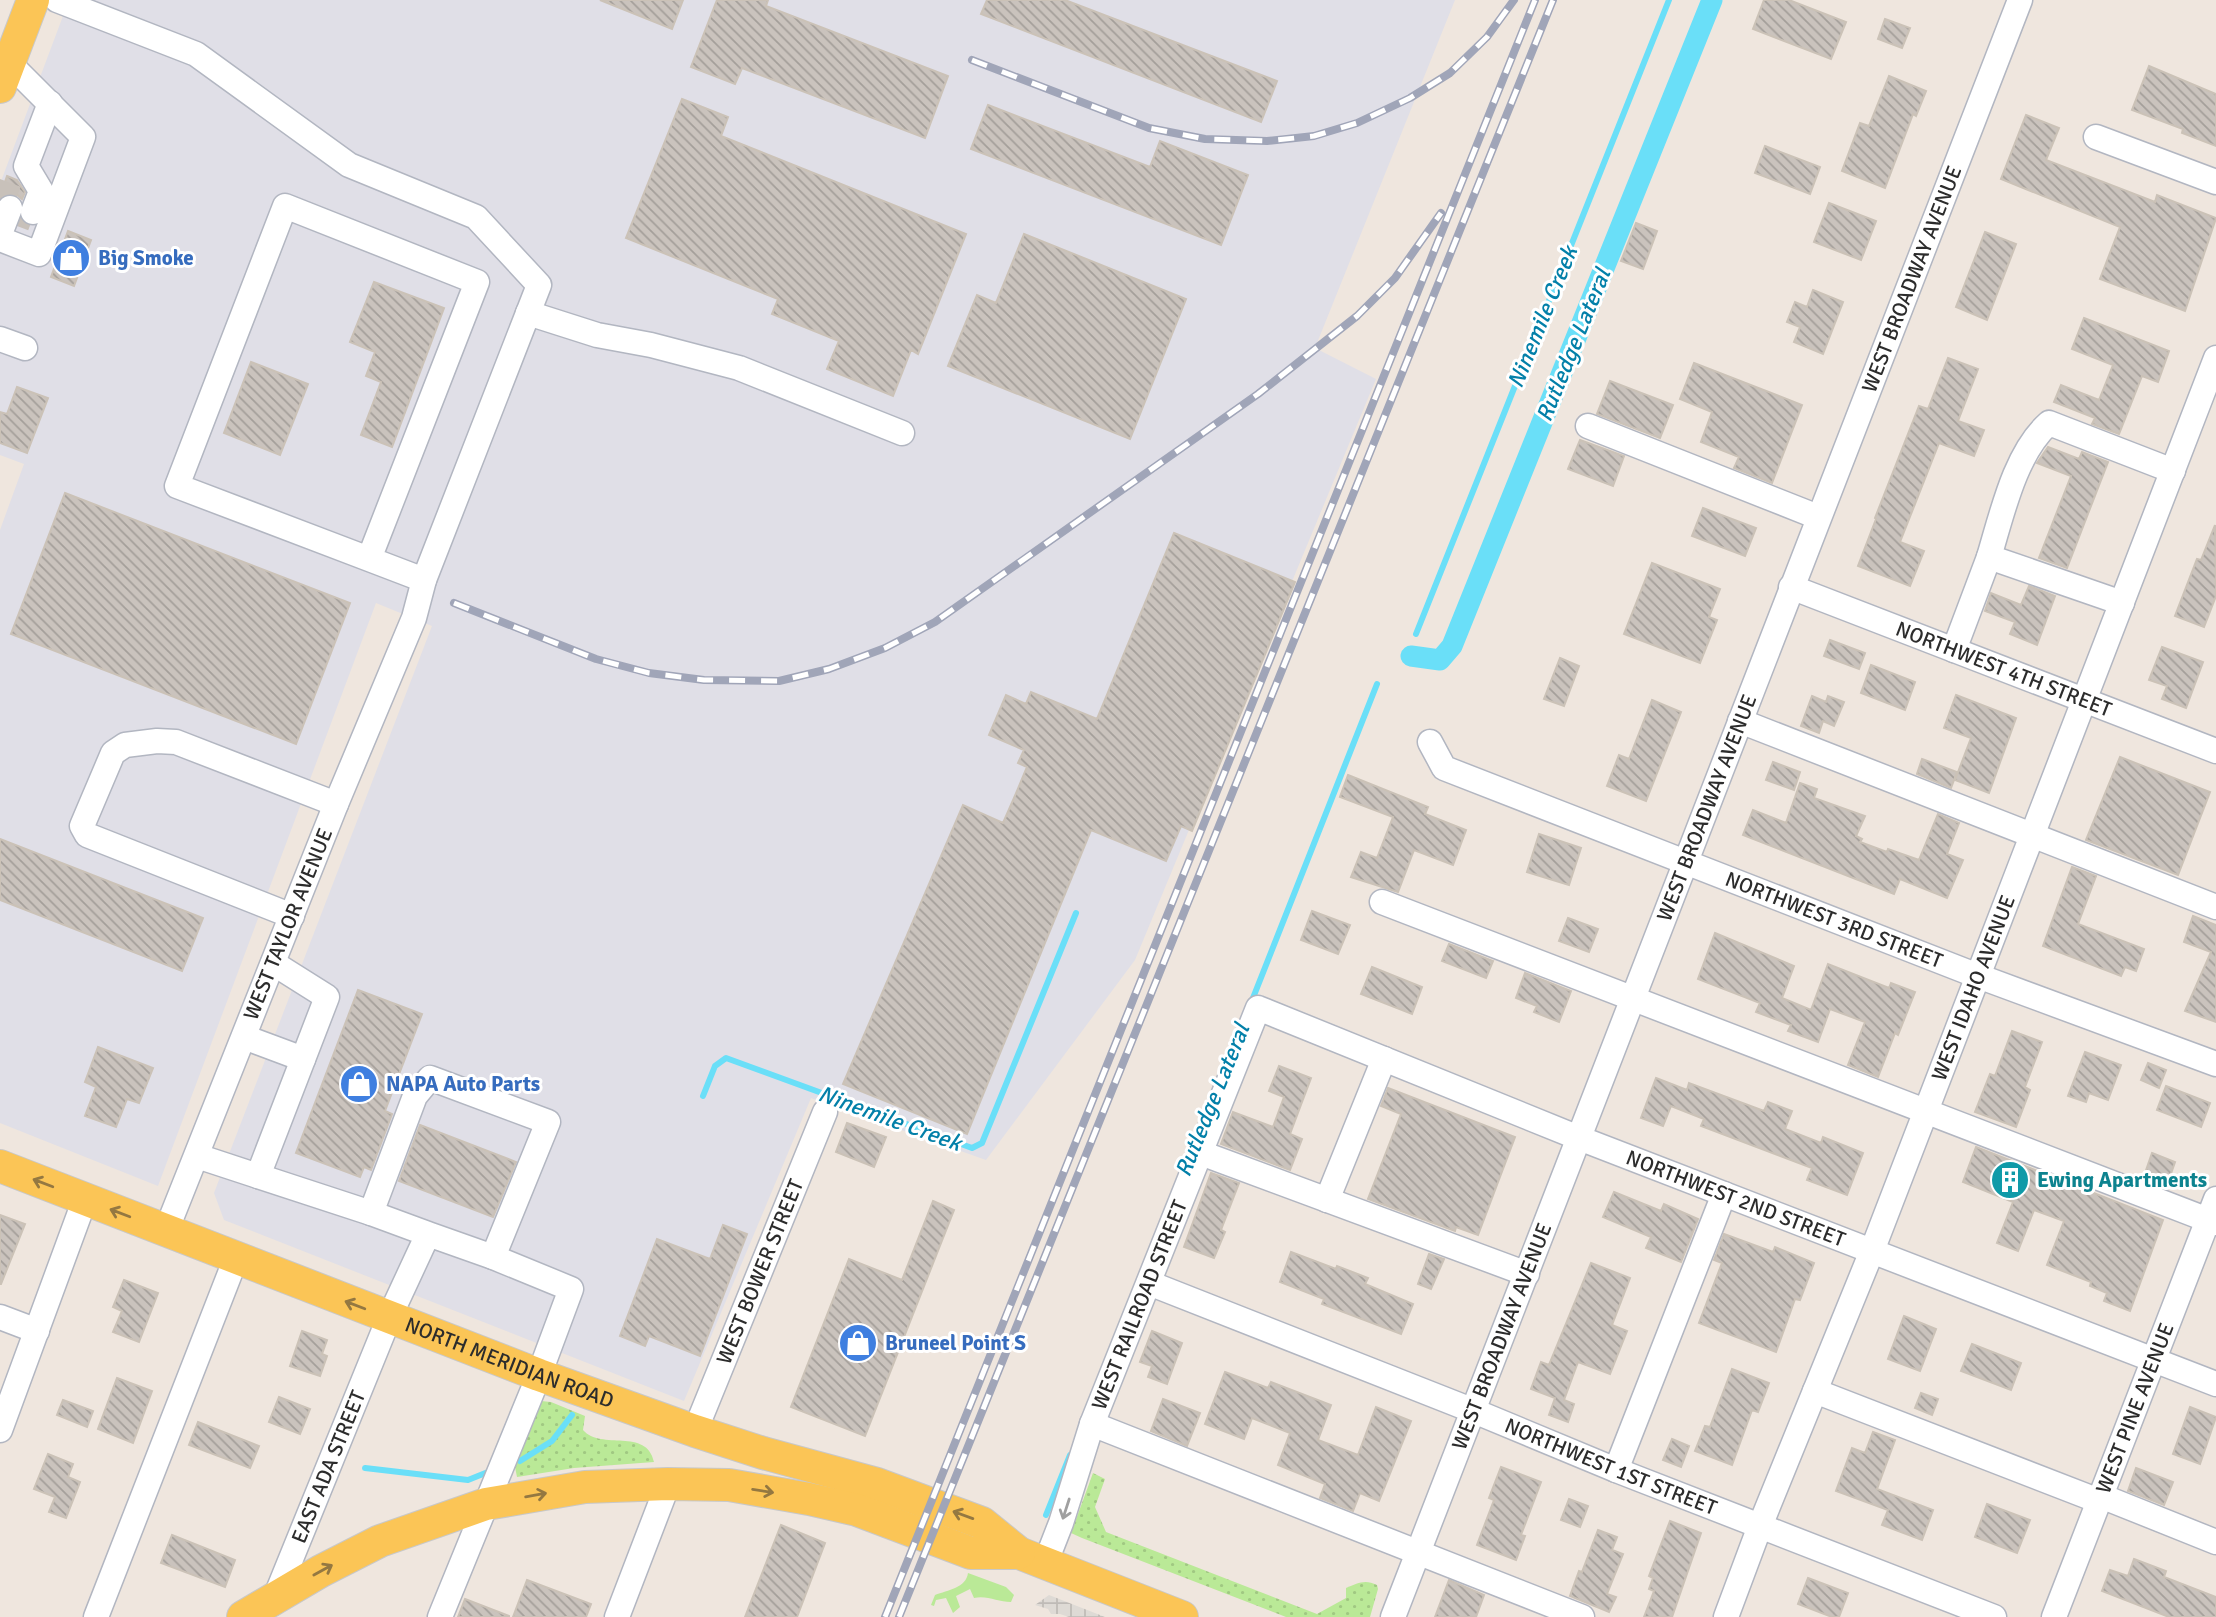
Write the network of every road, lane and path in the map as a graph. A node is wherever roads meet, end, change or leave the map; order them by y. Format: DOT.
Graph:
graph roads {
  1 [pos="33,0"];
  2 [pos="57,0"];
  3 [pos="2020,0"];
  4 [pos="5,75"];
  5 [pos="50,103"];
  6 [pos="2096,137"];
  7 [pos="23,176"];
  8 [pos="2216,182"];
  9 [pos="63,190"];
  10 [pos="11,222"];
  11 [pos="528,313"];
  12 [pos="0,339"];
  13 [pos="25,348"];
  14 [pos="2216,358"];
  15 [pos="1588,426"];
  16 [pos="901,433"];
  17 [pos="2173,471"];
  18 [pos="1818,517"];
  19 [pos="1989,557"];
  20 [pos="369,559"];
  21 [pos="424,580"];
  22 [pos="1791,587"];
  23 [pos="2122,603"];
  24 [pos="1954,650"];
  25 [pos="2084,701"];
  26 [pos="1740,721"];
  27 [pos="1430,742"];
  28 [pos="2216,751"];
  29 [pos="336,804"];
  30 [pos="2032,836"];
  31 [pos="1685,862"];
  32 [pos="1382,902"];
  33 [pos="2216,906"];
  34 [pos="292,916"];
  35 [pos="273,963"];
  36 [pos="1978,976"];
  37 [pos="1633,999"];
  38 [pos="1258,1009"];
  39 [pos="244,1037"];
  40 [pos="303,1059"];
  41 [pos="1384,1059"];
  42 [pos="2216,1064"];
  43 [pos="1926,1110"];
  44 [pos="825,1112"];
  45 [pos="1579,1138"];
  46 [pos="1201,1153"];
  47 [pos="197,1156"];
  48 [pos="0,1166"];
  49 [pos="258,1176"];
  50 [pos="1724,1194"];
  51 [pos="85,1199"];
  52 [pos="1327,1200"];
  53 [pos="371,1213"];
  54 [pos="2213,1214"];
  55 [pos="166,1231"];
  56 [pos="428,1234"];
  57 [pos="1872,1251"];
  58 [pos="493,1257"];
  59 [pos="236,1258"];
  60 [pos="1527,1274"];
  61 [pos="1149,1283"];
  62 [pos="0,1317"];
  63 [pos="389,1318"];
  64 [pos="37,1331"];
  65 [pos="2154,1360"];
  66 [pos="539,1375"];
  67 [pos="2216,1384"];
  68 [pos="1815,1391"];
  69 [pos="1474,1411"];
  70 [pos="1092,1424"];
  71 [pos="0,1430"];
  72 [pos="695,1431"];
  73 [pos="1616,1470"];
  74 [pos="668,1484"];
  75 [pos="2100,1499"];
  76 [pos="486,1504"];
  77 [pos="1760,1526"];
  78 [pos="2216,1542"];
  79 [pos="1419,1552"];
  80 [pos="1032,1558"];
  81 [pos="272,1608"];
  82 [pos="96,1617"];
  83 [pos="243,1617"];
  84 [pos="440,1617"];
  85 [pos="617,1617"];
  86 [pos="1182,1617"];
  87 [pos="1393,1617"];
  88 [pos="1582,1617"];
  89 [pos="1726,1617"];
  90 [pos="1994,1617"];
  91 [pos="2054,1617"];
  1 -- 4 [label="main road"];
  2 -- 11 [label="street, WEST TAYLOR AVENUE"];
  3 -- 18 [label="street, WEST BROADWAY AVENUE"];
  4 -- 5 [label="street"];
  5 -- 7 [label="street"];
  5 -- 9 [label="street"];
  6 -- 8 [label="street"];
  7 -- 9 [label="street"];
  7 -- 10 [label="street"];
  9 -- 10 [label="street"];
  11 -- 16 [label="street"];
  11 -- 21 [label="street, WEST TAYLOR AVENUE"];
  12 -- 13 [label="street"];
  14 -- 17 [label="street, WEST IDAHO AVENUE"];
  15 -- 18 [label="street"];
  17 -- 19 [label="street"];
  17 -- 23 [label="street, WEST IDAHO AVENUE"];
  18 -- 22 [label="street, WEST BROADWAY AVENUE"];
  19 -- 23 [label="street"];
  19 -- 24 [label="street"];
  20 -- 20 [label="street"];
  20 -- 21 [label="street"];
  21 -- 29 [label="street, WEST TAYLOR AVENUE"];
  22 -- 24 [label="street, NORTHWEST 4TH STREET"];
  22 -- 26 [label="street, WEST BROADWAY AVENUE"];
  23 -- 25 [label="street, WEST IDAHO AVENUE"];
  24 -- 25 [label="street, NORTHWEST 4TH STREET"];
  25 -- 28 [label="street, NORTHWEST 4TH STREET"];
  25 -- 30 [label="street, WEST IDAHO AVENUE"];
  26 -- 30 [label="street"];
  26 -- 31 [label="street, WEST BROADWAY AVENUE"];
  27 -- 31 [label="street, NORTHWEST 3RD STREET"];
  29 -- 34 [label="street, WEST TAYLOR AVENUE"];
  29 -- 34 [label="street"];
  30 -- 33 [label="street"];
  30 -- 36 [label="street, WEST IDAHO AVENUE"];
  31 -- 36 [label="street, NORTHWEST 3RD STREET"];
  31 -- 37 [label="street, WEST BROADWAY AVENUE"];
  32 -- 37 [label="street"];
  34 -- 35 [label="street, WEST TAYLOR AVENUE"];
  35 -- 39 [label="street, WEST TAYLOR AVENUE"];
  35 -- 40 [label="street"];
  36 -- 42 [label="street, NORTHWEST 3RD STREET"];
  36 -- 43 [label="street, WEST IDAHO AVENUE"];
  37 -- 43 [label="street"];
  37 -- 45 [label="street, WEST BROADWAY AVENUE"];
  38 -- 41 [label="street, NORTHWEST 2ND STREET"];
  38 -- 46 [label="street, WEST RAILROAD STREET"];
  39 -- 40 [label="street"];
  39 -- 47 [label="street, WEST TAYLOR AVENUE"];
  40 -- 49 [label="street"];
  41 -- 45 [label="street, NORTHWEST 2ND STREET"];
  41 -- 52 [label="street"];
  43 -- 54 [label="street"];
  43 -- 57 [label="street, WEST IDAHO AVENUE"];
  44 -- 72 [label="street, WEST BOWER STREET"];
  45 -- 50 [label="street, NORTHWEST 2ND STREET"];
  45 -- 60 [label="street, WEST BROADWAY AVENUE"];
  46 -- 52 [label="street"];
  46 -- 61 [label="street, WEST RAILROAD STREET"];
  47 -- 49 [label="street"];
  47 -- 55 [label="street, WEST TAYLOR AVENUE"];
  51 -- 48 [label="main road, NORTH MERIDIAN ROAD, one-way"];
  49 -- 53 [label="street"];
  50 -- 57 [label="street, NORTHWEST 2ND STREET"];
  50 -- 73 [label="street"];
  55 -- 51 [label="main road, NORTH MERIDIAN ROAD, one-way"];
  51 -- 64 [label="street"];
  52 -- 60 [label="street"];
  53 -- 56 [label="street"];
  53 -- 58 [label="street"];
  54 -- 65 [label="street, WEST PINE AVENUE"];
  55 -- 59 [label="main road, NORTH MERIDIAN ROAD"];
  56 -- 58 [label="street"];
  56 -- 63 [label="street, EAST ADA STREET"];
  57 -- 65 [label="street, NORTHWEST 2ND STREET"];
  57 -- 68 [label="street, WEST IDAHO AVENUE"];
  58 -- 66 [label="street"];
  63 -- 59 [label="main road, NORTH MERIDIAN ROAD, one-way"];
  59 -- 82 [label="street"];
  60 -- 69 [label="street, WEST BROADWAY AVENUE"];
  61 -- 69 [label="street, NORTHWEST 1ST STREET"];
  61 -- 70 [label="street, WEST RAILROAD STREET"];
  62 -- 64 [label="street"];
  63 -- 66 [label="main road, NORTH MERIDIAN ROAD"];
  63 -- 81 [label="street, EAST ADA STREET"];
  64 -- 71 [label="street"];
  65 -- 67 [label="street, NORTHWEST 2ND STREET"];
  65 -- 75 [label="street, WEST PINE AVENUE"];
  66 -- 72 [label="main road, NORTH MERIDIAN ROAD"];
  66 -- 76 [label="street"];
  68 -- 75 [label="street"];
  68 -- 77 [label="street, WEST IDAHO AVENUE"];
  69 -- 73 [label="street, NORTHWEST 1ST STREET"];
  69 -- 79 [label="street, WEST BROADWAY AVENUE"];
  70 -- 79 [label="street"];
  70 -- 80 [label="street, WEST RAILROAD STREET, one-way"];
  80 -- 72 [label="main road, NORTH MERIDIAN ROAD, one-way"];
  73 -- 77 [label="street, NORTHWEST 1ST STREET"];
  76 -- 74 [label="main road, NORTH MERIDIAN ROAD, one-way"];
  74 -- 80 [label="main road, NORTH MERIDIAN ROAD, one-way"];
  74 -- 85 [label="street"];
  75 -- 78 [label="street"];
  75 -- 91 [label="street, WEST PINE AVENUE"];
  81 -- 76 [label="main road, NORTH MERIDIAN ROAD, one-way"];
  76 -- 84 [label="street"];
  77 -- 89 [label="street, WEST IDAHO AVENUE"];
  77 -- 90 [label="street, NORTHWEST 1ST STREET"];
  79 -- 87 [label="street, WEST BROADWAY AVENUE"];
  79 -- 88 [label="street"];
  80 -- 86 [label="main road, NORTH MERIDIAN ROAD"];
  81 -- 83 [label="main road, NORTH MERIDIAN ROAD"];
}
